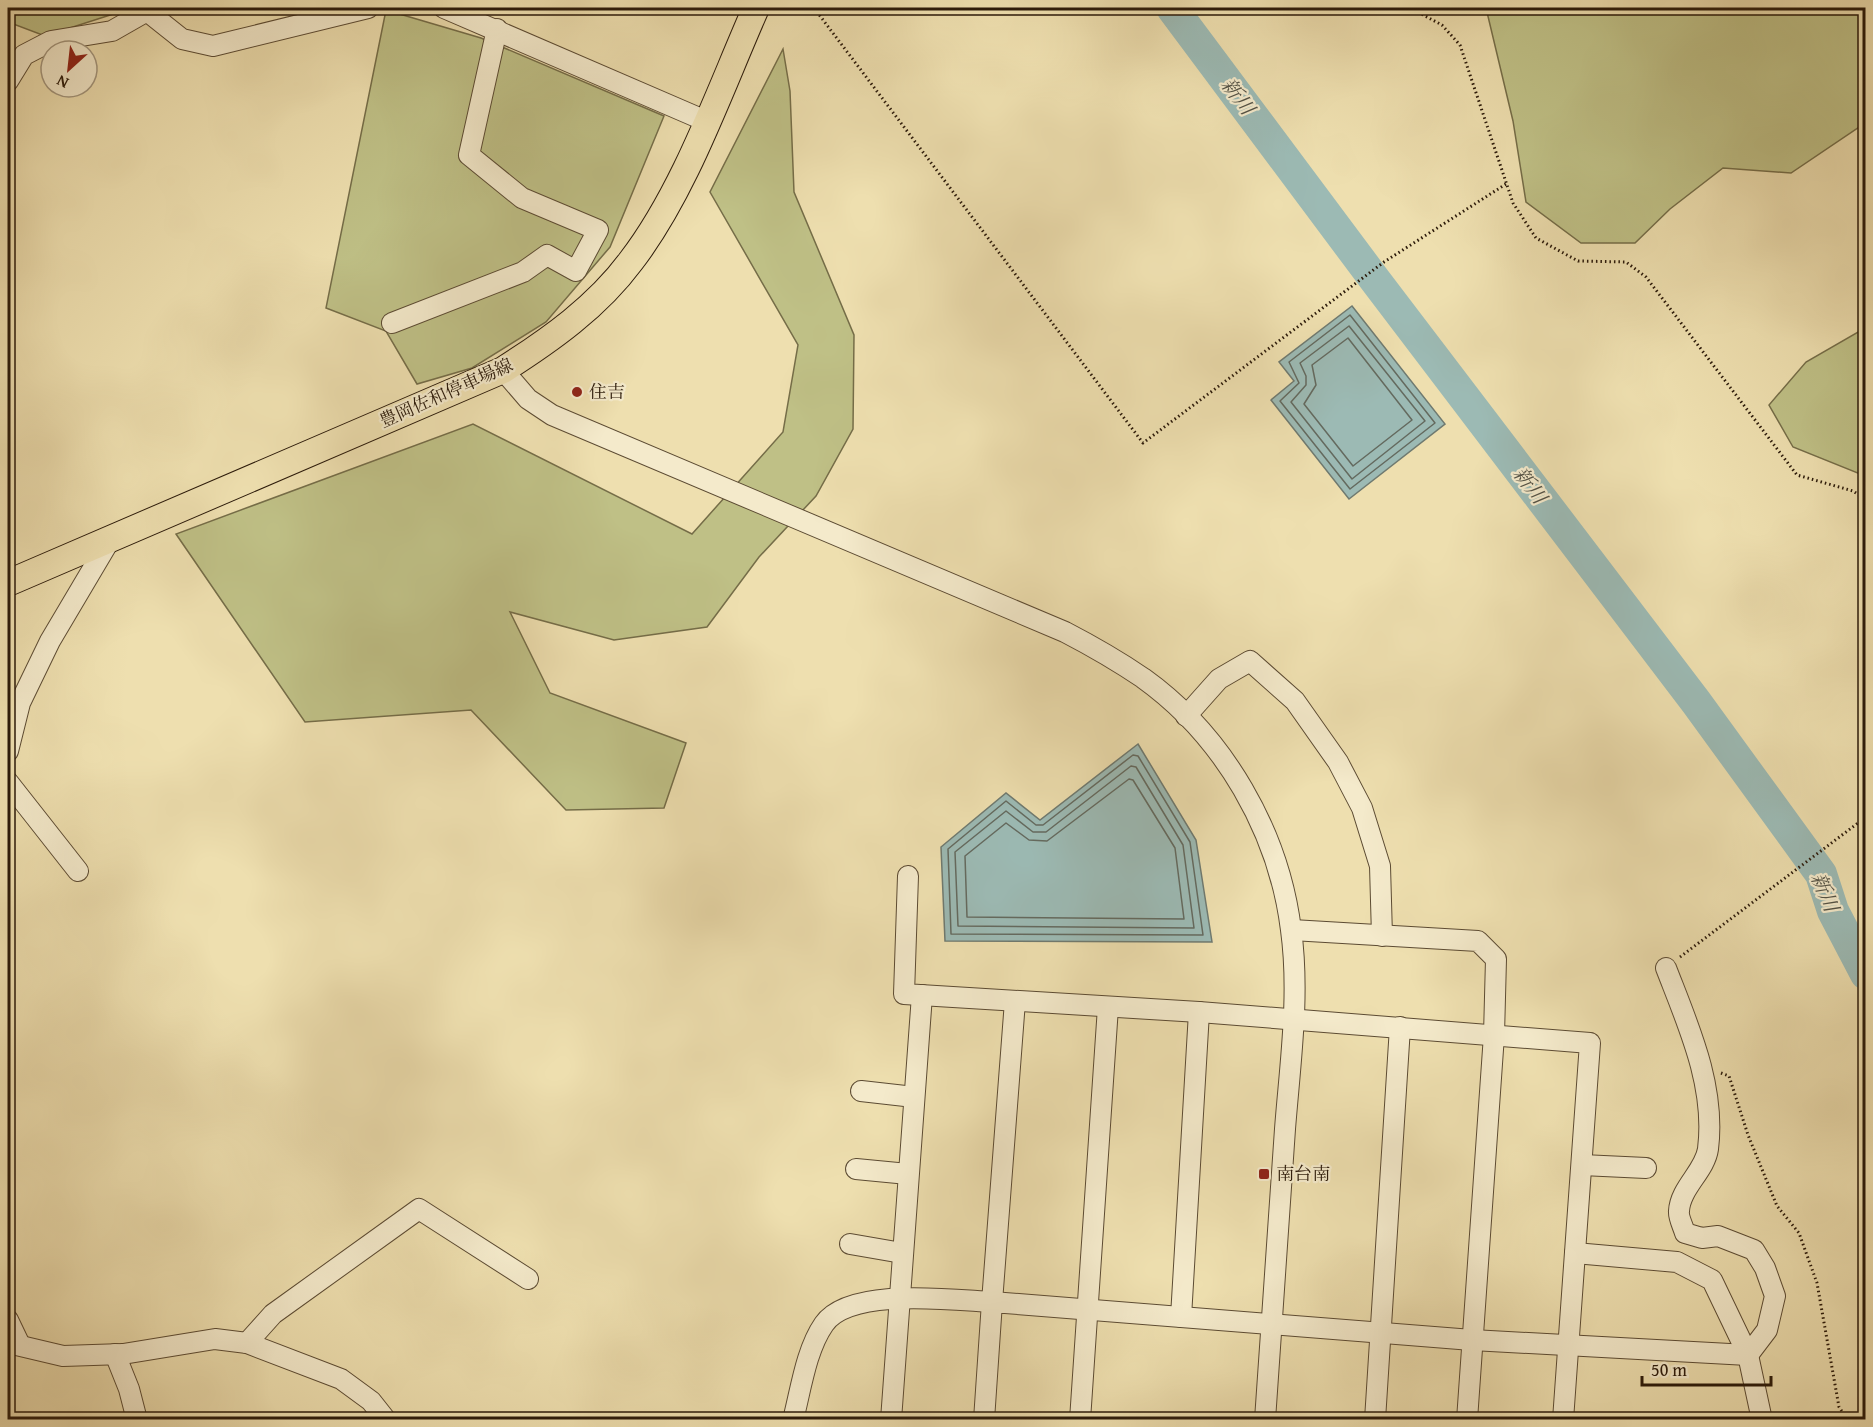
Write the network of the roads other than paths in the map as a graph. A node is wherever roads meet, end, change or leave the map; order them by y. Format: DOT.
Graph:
graph roads {
  1 [pos="368,8"];
  2 [pos="444,8"];
  3 [pos="756,8"];
  4 [pos="145,9"];
  5 [pos="497,29"];
  6 [pos="8,81"];
  7 [pos="706,121"];
  8 [pos="392,323"];
  9 [pos="503,370"];
  10 [pos="111,538"];
  11 [pos="8,583"];
  12 [pos="1186,716"];
  13 [pos="8,751"];
  14 [pos="8,782"];
  15 [pos="78,871"];
  16 [pos="909,876"];
  17 [pos="1292,930"];
  18 [pos="1382,936"];
  19 [pos="1666,968"];
  20 [pos="922,995"];
  21 [pos="1016,1001"];
  22 [pos="1108,1007"];
  23 [pos="1199,1012"];
  24 [pos="1293,1019"];
  25 [pos="1400,1027"];
  26 [pos="1494,1035"];
  27 [pos="861,1091"];
  28 [pos="914,1097"];
  29 [pos="1582,1165"];
  30 [pos="1646,1168"];
  31 [pos="856,1169"];
  32 [pos="908,1174"];
  33 [pos="850,1244"];
  34 [pos="902,1253"];
  35 [pos="1575,1253"];
  36 [pos="528,1279"];
  37 [pos="898,1297"];
  38 [pos="992,1302"];
  39 [pos="1088,1310"];
  40 [pos="1181,1317"];
  41 [pos="8,1320"];
  42 [pos="1272,1324"];
  43 [pos="1381,1332"];
  44 [pos="1472,1340"];
  45 [pos="247,1343"];
  46 [pos="14,1344"];
  47 [pos="1569,1344"];
  48 [pos="115,1354"];
  49 [pos="1748,1355"];
  50 [pos="137,1419"];
  51 [pos="386,1419"];
  52 [pos="793,1419"];
  53 [pos="891,1419"];
  54 [pos="984,1419"];
  55 [pos="1080,1419"];
  56 [pos="1265,1419"];
  57 [pos="1375,1419"];
  58 [pos="1467,1419"];
  59 [pos="1563,1419"];
  60 [pos="1762,1419"];
  1 -- 4 [label="street"];
  2 -- 5 [label="street"];
  3 -- 7 [label="main road, 豊岡佐和停車場線"];
  4 -- 6 [label="street"];
  5 -- 7 [label="street"];
  5 -- 8 [label="street"];
  7 -- 9 [label="main road, 豊岡佐和停車場線"];
  9 -- 10 [label="main road, 豊岡佐和停車場線"];
  9 -- 12 [label="street"];
  10 -- 11 [label="main road, 豊岡佐和停車場線"];
  10 -- 13 [label="street"];
  12 -- 17 [label="street"];
  12 -- 18 [label="street"];
  14 -- 15 [label="street"];
  16 -- 20 [label="street"];
  17 -- 18 [label="street"];
  17 -- 24 [label="street"];
  18 -- 26 [label="street"];
  19 -- 49 [label="street"];
  20 -- 21 [label="street"];
  20 -- 28 [label="street"];
  21 -- 22 [label="street"];
  21 -- 38 [label="street"];
  22 -- 23 [label="street"];
  22 -- 39 [label="street"];
  23 -- 24 [label="street"];
  23 -- 40 [label="street"];
  24 -- 25 [label="street"];
  24 -- 42 [label="street"];
  25 -- 26 [label="street"];
  25 -- 43 [label="street"];
  26 -- 29 [label="street"];
  26 -- 44 [label="street"];
  27 -- 28 [label="street"];
  28 -- 32 [label="street"];
  29 -- 30 [label="street"];
  29 -- 35 [label="street"];
  31 -- 32 [label="street"];
  32 -- 34 [label="street"];
  33 -- 34 [label="street"];
  34 -- 37 [label="street"];
  35 -- 47 [label="street"];
  35 -- 49 [label="street"];
  36 -- 45 [label="street"];
  37 -- 38 [label="street"];
  37 -- 52 [label="street"];
  37 -- 53 [label="street"];
  38 -- 39 [label="street"];
  38 -- 54 [label="street"];
  39 -- 40 [label="street"];
  39 -- 55 [label="street"];
  40 -- 42 [label="street"];
  41 -- 46 [label="street"];
  42 -- 43 [label="street"];
  42 -- 56 [label="street"];
  43 -- 44 [label="street"];
  43 -- 57 [label="street"];
  44 -- 47 [label="street"];
  44 -- 58 [label="street"];
  45 -- 48 [label="street"];
  45 -- 51 [label="street"];
  46 -- 48 [label="street"];
  47 -- 49 [label="street"];
  47 -- 59 [label="street"];
  48 -- 50 [label="street"];
  49 -- 60 [label="street"];
}
